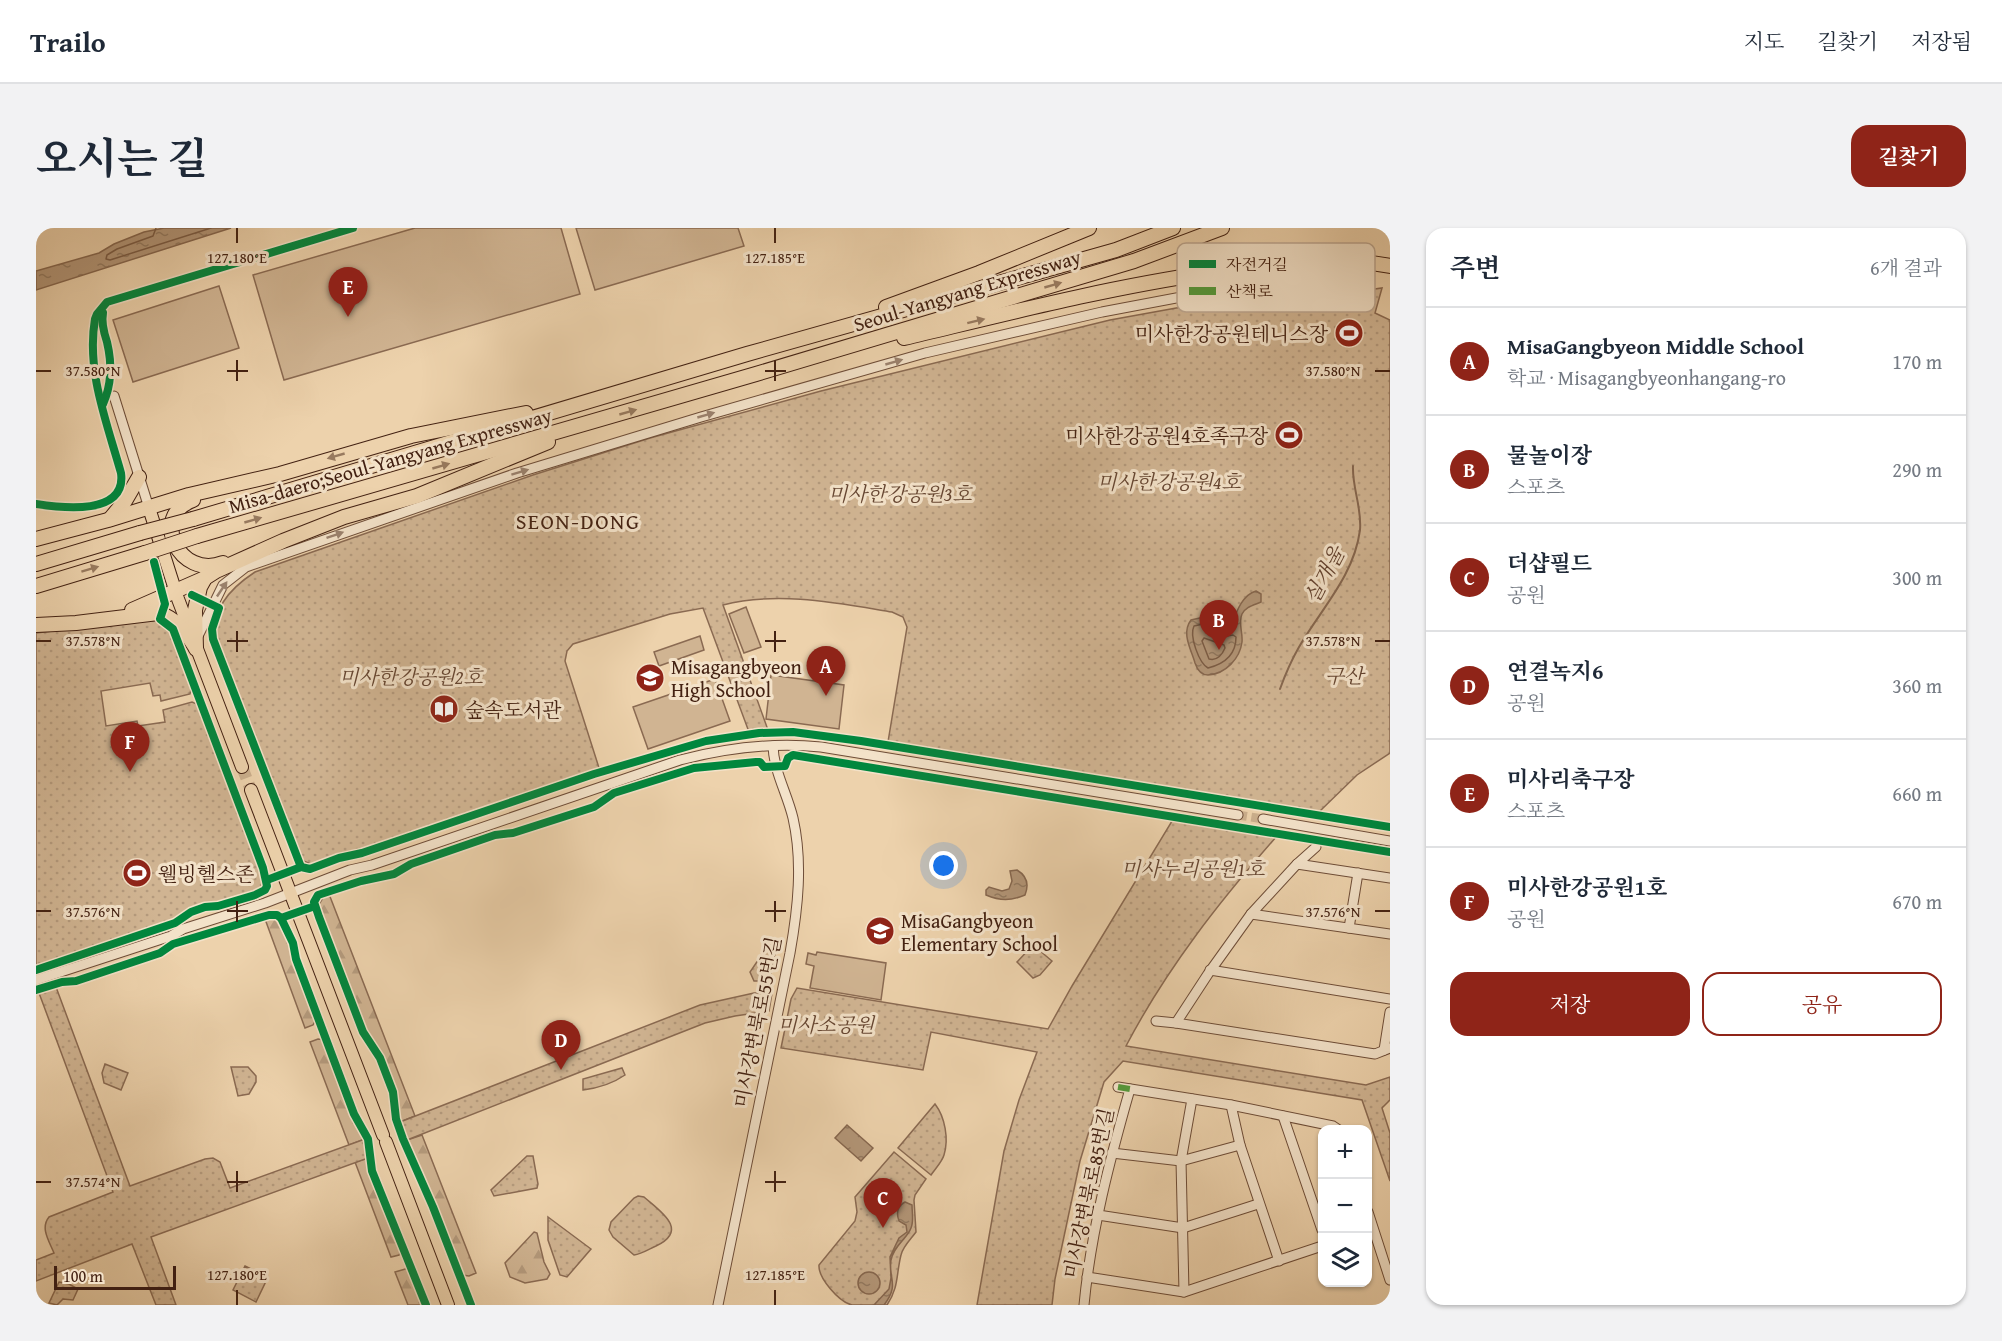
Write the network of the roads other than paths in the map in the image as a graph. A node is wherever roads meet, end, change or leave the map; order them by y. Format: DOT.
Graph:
graph roads {
  1 [pos="1089,228"];
  2 [pos="1173,228"];
  3 [pos="1222,228"];
  4 [pos="1182,243"];
  5 [pos="1177,245"];
  6 [pos="1375,264"];
  7 [pos="1390,266"];
  8 [pos="1177,277"];
  9 [pos="1177,298"];
  10 [pos="747,354"];
  11 [pos="756,374"];
  12 [pos="114,396"];
  13 [pos="598,399"];
  14 [pos="601,420"];
  15 [pos="140,477"];
  16 [pos="237,483"];
  17 [pos="149,508"];
  18 [pos="108,520"];
  19 [pos="36,537"];
  20 [pos="283,541"];
  21 [pos="36,564"];
  22 [pos="205,578"];
  23 [pos="36,586"];
  24 [pos="175,591"];
  25 [pos="111,618"];
  26 [pos="76,623"];
  27 [pos="36,625"];
  28 [pos="36,630"];
  29 [pos="196,645"];
  30 [pos="773,746"];
  31 [pos="242,767"];
  32 [pos="251,790"];
  33 [pos="1238,815"];
  34 [pos="1263,819"];
  35 [pos="1390,841"];
  36 [pos="1316,847"];
  37 [pos="1297,864"];
  38 [pos="1358,873"];
  39 [pos="1390,878"];
  40 [pos="291,893"];
  41 [pos="1251,914"];
  42 [pos="1349,928"];
  43 [pos="1390,934"];
  44 [pos="1210,970"];
  45 [pos="36,980"];
  46 [pos="1390,999"];
  47 [pos="1390,1012"];
  48 [pos="1156,1021"];
  49 [pos="1176,1023"];
  50 [pos="1387,1049"];
  51 [pos="1118,1087"];
  52 [pos="1130,1089"];
  53 [pos="1192,1099"];
  54 [pos="1231,1105"];
  55 [pos="1283,1116"];
  56 [pos="1328,1125"];
  57 [pos="1240,1145"];
  58 [pos="1112,1153"];
  59 [pos="1181,1161"];
  60 [pos="1258,1204"];
  61 [pos="1098,1215"];
  62 [pos="1318,1216"];
  63 [pos="1182,1228"];
  64 [pos="1371,1233"];
  65 [pos="1318,1248"];
  66 [pos="1279,1261"];
  67 [pos="1087,1277"];
  68 [pos="1390,1280"];
  69 [pos="1184,1292"];
  70 [pos="448,1305"];
  71 [pos="718,1305"];
  72 [pos="1084,1305"];
  1 -- 10 [label="highway"];
  2 -- 10 [label="highway, Seoul-Yangyang Expressway"];
  4 -- 3 [label="highway, Seoul-Yangyang Expressway, one-way"];
  11 -- 5 [label="highway, Seoul-Yangyang Expressway, one-way"];
  6 -- 7 [label="highway"];
  11 -- 8 [label="highway, one-way"];
  29 -- 9 [label="street, one-way"];
  10 -- 13 [label="highway, Misa-daero;Seoul-Yangyang Expressway"];
  14 -- 11 [label="highway, Misa-daero;Seoul-Yangyang Expressway, one-way"];
  12 -- 15 [label="street"];
  13 -- 16 [label="highway, one-way"];
  13 -- 21 [label="highway, Misa-daero;Seoul-Yangyang Expressway, bridge"];
  14 -- 20 [label="highway"];
  23 -- 14 [label="highway, Misa-daero;Seoul-Yangyang Expressway, one-way, bridge"];
  15 -- 17 [label="street"];
  15 -- 18 [label="highway"];
  16 -- 17 [label="highway"];
  16 -- 20 [label="highway"];
  17 -- 18 [label="highway"];
  17 -- 24 [label="main road"];
  18 -- 19 [label="highway"];
  20 -- 22 [label="highway"];
  22 -- 24 [label="highway"];
  22 -- 29 [label="highway"];
  24 -- 25 [label="highway"];
  24 -- 29 [label="main road"];
  25 -- 26 [label="highway"];
  25 -- 29 [label="highway"];
  26 -- 27 [label="highway"];
  26 -- 28 [label="street"];
  29 -- 31 [label="main road"];
  30 -- 33 [label="street"];
  30 -- 40 [label="street"];
  30 -- 71 [label="street, 미사강변북로55번길"];
  32 -- 40 [label="main road"];
  34 -- 35 [label="street"];
  36 -- 37 [label="street"];
  37 -- 38 [label="street"];
  37 -- 41 [label="street"];
  38 -- 39 [label="street"];
  38 -- 42 [label="street"];
  40 -- 45 [label="street"];
  40 -- 70 [label="main road"];
  41 -- 42 [label="street"];
  41 -- 44 [label="street"];
  42 -- 43 [label="street"];
  44 -- 46 [label="street"];
  44 -- 49 [label="street"];
  47 -- 50 [label="street"];
  48 -- 49 [label="street"];
  49 -- 50 [label="street"];
  51 -- 52 [label="street"];
  52 -- 53 [label="street"];
  52 -- 58 [label="street, 미사강변북로85번길"];
  53 -- 54 [label="street"];
  53 -- 59 [label="street"];
  54 -- 55 [label="street"];
  54 -- 57 [label="street"];
  55 -- 56 [label="street"];
  55 -- 62 [label="street"];
  57 -- 59 [label="street"];
  57 -- 60 [label="street"];
  58 -- 59 [label="street"];
  58 -- 61 [label="street, 미사강변북로85번길"];
  59 -- 63 [label="street"];
  60 -- 63 [label="street"];
  60 -- 66 [label="street"];
  61 -- 63 [label="street"];
  61 -- 67 [label="street, 미사강변북로85번길"];
  63 -- 69 [label="street"];
  64 -- 68 [label="street"];
  65 -- 66 [label="street"];
  66 -- 69 [label="street"];
  67 -- 69 [label="street"];
  67 -- 72 [label="street, 미사강변북로85번길"];
}
